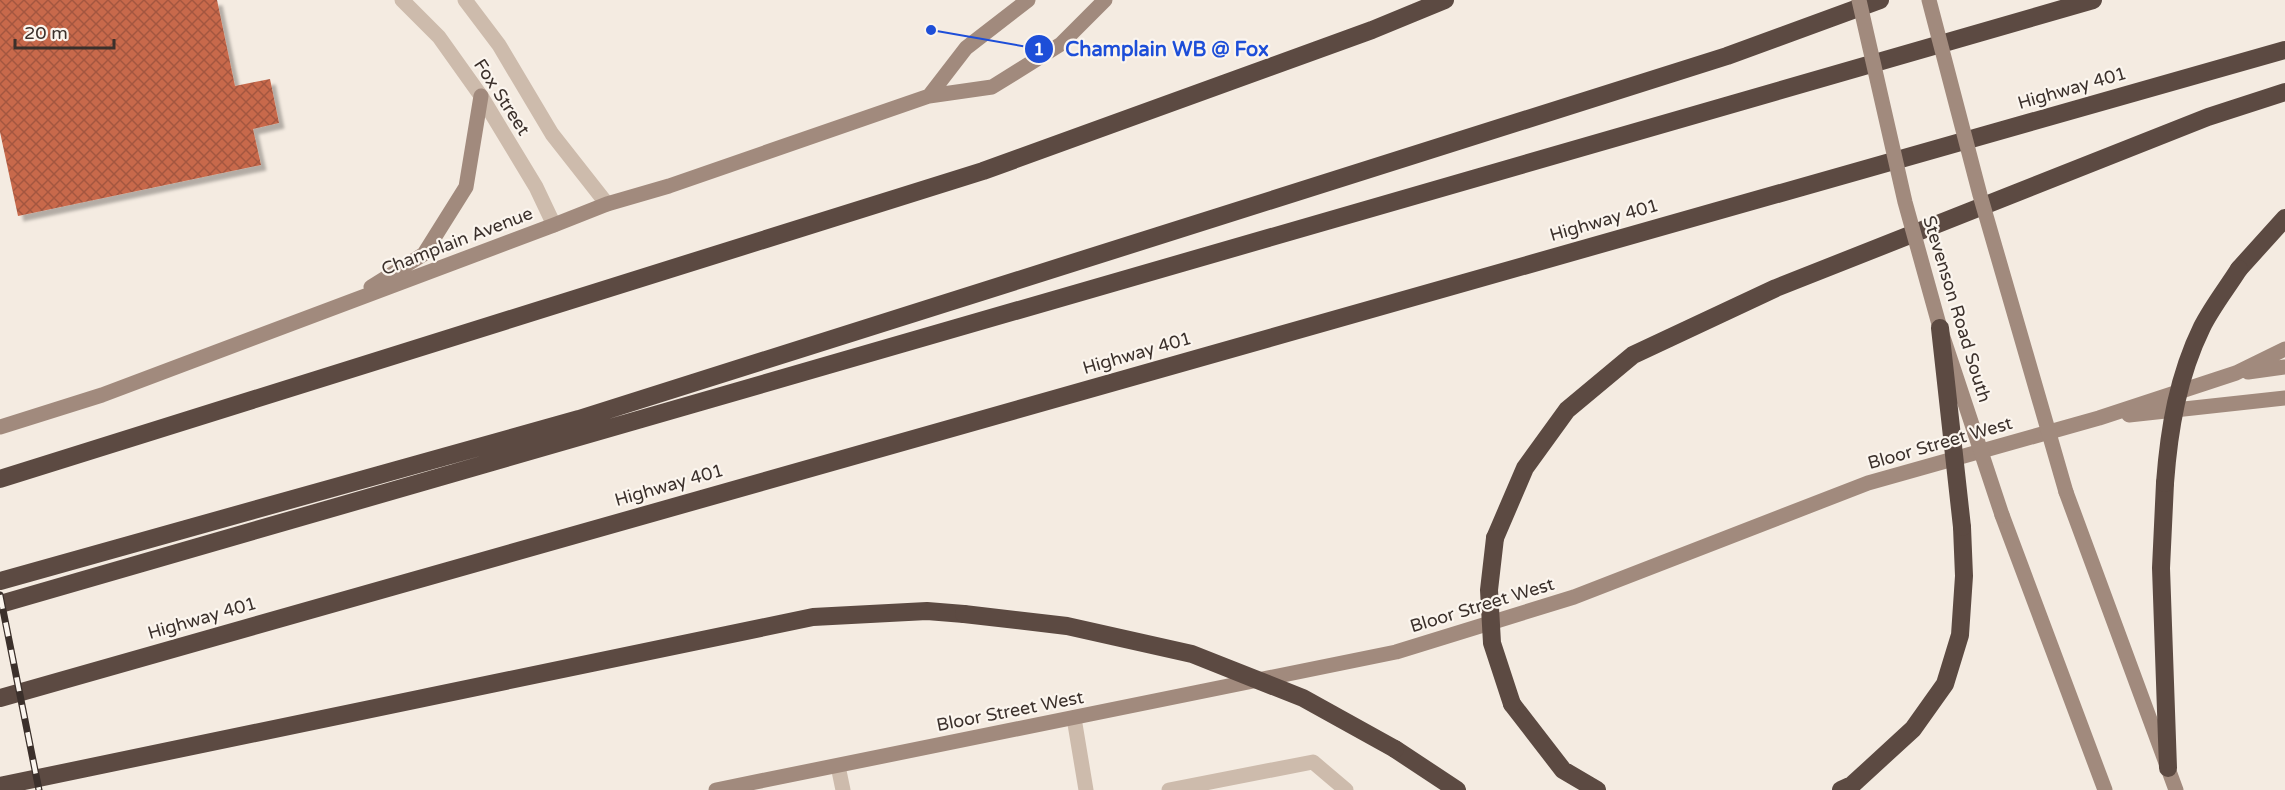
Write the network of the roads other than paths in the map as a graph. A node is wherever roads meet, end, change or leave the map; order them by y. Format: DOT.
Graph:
graph roads {
  1 [pos="402,0"];
  2 [pos="465,0"];
  3 [pos="1028,0"];
  4 [pos="1105,0"];
  5 [pos="1445,0"];
  6 [pos="1859,0"];
  7 [pos="1880,0"];
  8 [pos="1929,0"];
  9 [pos="2093,0"];
  10 [pos="2285,50"];
  11 [pos="2285,92"];
  12 [pos="481,96"];
  13 [pos="929,96"];
  14 [pos="607,204"];
  15 [pos="2285,218"];
  16 [pos="554,225"];
  17 [pos="341,305"];
  18 [pos="1940,328"];
  19 [pos="2285,349"];
  20 [pos="2285,367"];
  21 [pos="2236,373"];
  22 [pos="2285,398"];
  23 [pos="2099,418"];
  24 [pos="0,427"];
  25 [pos="0,479"];
  26 [pos="0,581"];
  27 [pos="0,604"];
  28 [pos="0,698"];
  29 [pos="1074,718"];
  30 [pos="838,766"];
  31 [pos="2168,768"];
  32 [pos="0,786"];
  33 [pos="716,790"];
  34 [pos="843,790"];
  35 [pos="1086,790"];
  36 [pos="1169,790"];
  37 [pos="1346,790"];
  38 [pos="1457,790"];
  39 [pos="1597,790"];
  40 [pos="1841,790"];
  41 [pos="2105,790"];
  42 [pos="2176,790"];
  1 -- 12 [label="street, Fox Street"];
  2 -- 14 [label="street, Fox Street"];
  3 -- 13 [label="main road"];
  4 -- 13 [label="main road, Champlain Avenue"];
  5 -- 25 [label="highway"];
  6 -- 18 [label="main road, Stevenson Road South, bridge"];
  7 -- 26 [label="highway"];
  8 -- 31 [label="main road, bridge"];
  9 -- 27 [label="highway"];
  10 -- 28 [label="highway, Highway 401"];
  11 -- 39 [label="highway, bridge"];
  12 -- 16 [label="street, Fox Street"];
  12 -- 17 [label="main road"];
  13 -- 14 [label="main road, Champlain Avenue"];
  14 -- 16 [label="main road, Champlain Avenue"];
  15 -- 31 [label="highway, bridge"];
  16 -- 17 [label="main road, Champlain Avenue"];
  17 -- 24 [label="main road, Champlain Avenue"];
  18 -- 40 [label="highway, bridge"];
  18 -- 41 [label="main road, Stevenson Road South, bridge"];
  19 -- 21 [label="main road, Bloor Street West"];
  20 -- 21 [label="main road, Bloor Street West"];
  21 -- 23 [label="main road, Bloor Street West"];
  22 -- 23 [label="main road"];
  23 -- 29 [label="main road, Bloor Street West"];
  29 -- 30 [label="main road, Bloor Street West"];
  29 -- 35 [label="street"];
  30 -- 33 [label="main road, Bloor Street West"];
  30 -- 34 [label="street"];
  31 -- 42 [label="main road"];
  32 -- 38 [label="highway, bridge"];
  36 -- 37 [label="street"];
}
